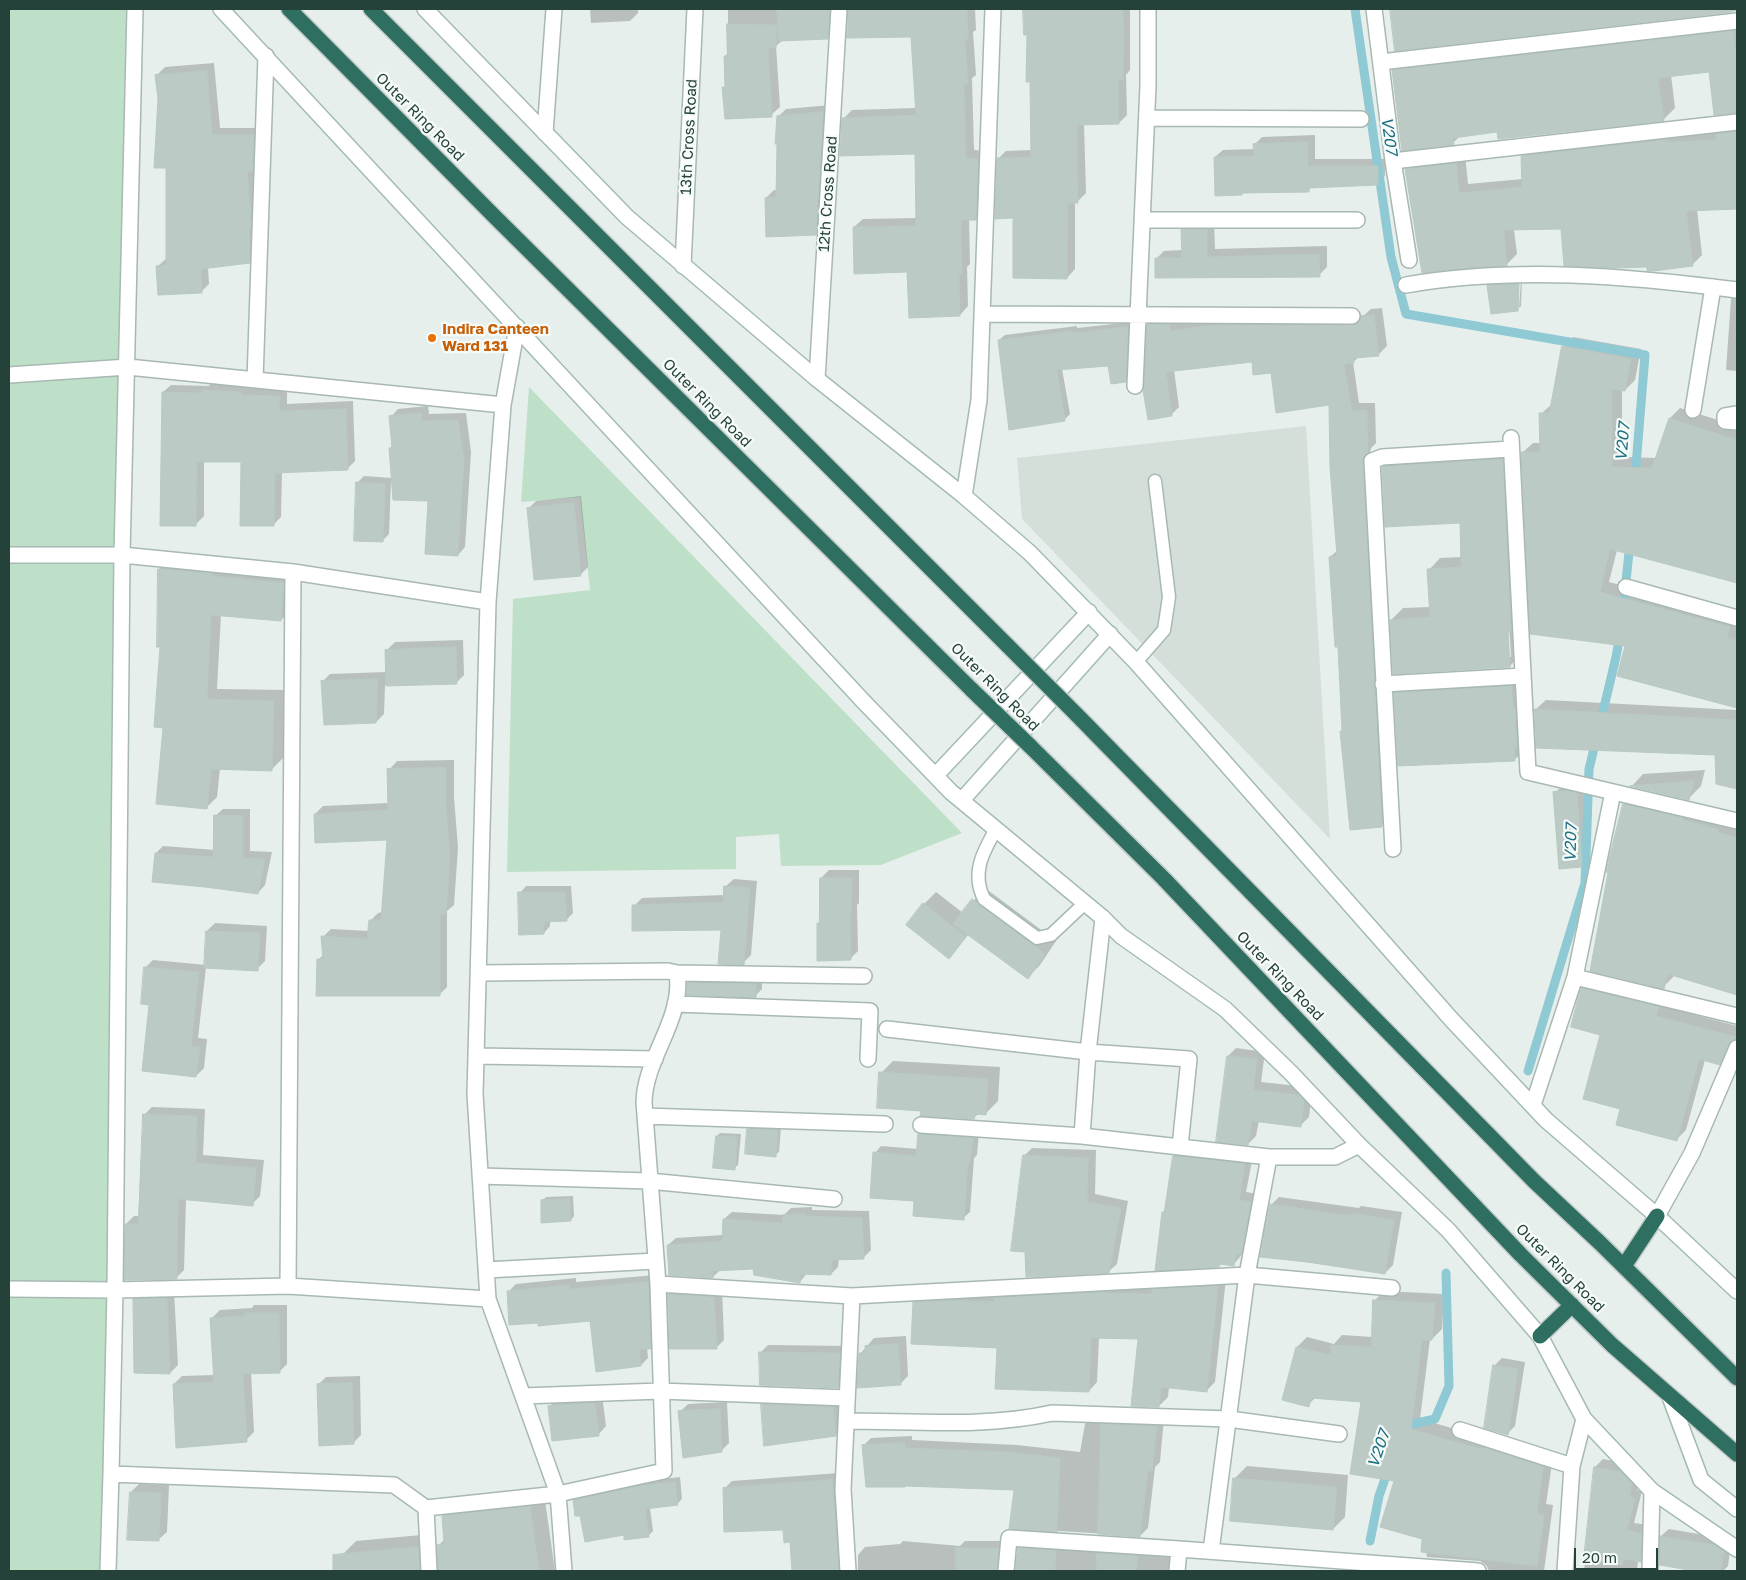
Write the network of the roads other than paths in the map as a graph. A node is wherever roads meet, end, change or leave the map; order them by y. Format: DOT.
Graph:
graph roads {
  1 [pos="135,9"];
  2 [pos="221,9"];
  3 [pos="289,9"];
  4 [pos="371,9"];
  5 [pos="425,9"];
  6 [pos="554,9"];
  7 [pos="695,9"];
  8 [pos="840,9"];
  9 [pos="993,9"];
  10 [pos="1148,9"];
  11 [pos="1374,9"];
  12 [pos="1737,21"];
  13 [pos="266,56"];
  14 [pos="1381,62"];
  15 [pos="1147,118"];
  16 [pos="1361,119"];
  17 [pos="1737,122"];
  18 [pos="545,133"];
  19 [pos="1393,161"];
  20 [pos="1142,220"];
  21 [pos="1356,220"];
  22 [pos="1409,260"];
  23 [pos="683,266"];
  24 [pos="1406,285"];
  25 [pos="1713,287"];
  26 [pos="1737,290"];
  27 [pos="982,314"];
  28 [pos="1138,315"];
  29 [pos="1352,316"];
  30 [pos="517,327"];
  31 [pos="128,367"];
  32 [pos="9,375"];
  33 [pos="817,379"];
  34 [pos="255,380"];
  35 [pos="1135,386"];
  36 [pos="503,405"];
  37 [pos="1692,410"];
  38 [pos="1155,481"];
  39 [pos="964,496"];
  40 [pos="9,555"];
  41 [pos="122,555"];
  42 [pos="293,572"];
  43 [pos="1626,587"];
  44 [pos="488,602"];
  45 [pos="1088,612"];
  46 [pos="1737,618"];
  47 [pos="1110,634"];
  48 [pos="1136,662"];
  49 [pos="1523,676"];
  50 [pos="1383,684"];
  51 [pos="936,776"];
  52 [pos="1607,791"];
  53 [pos="962,800"];
  54 [pos="1737,821"];
  55 [pos="996,828"];
  56 [pos="1393,849"];
  57 [pos="1085,903"];
  58 [pos="1103,918"];
  59 [pos="677,973"];
  60 [pos="479,974"];
  61 [pos="864,976"];
  62 [pos="1575,977"];
  63 [pos="674,1004"];
  64 [pos="1737,1016"];
  65 [pos="887,1029"];
  66 [pos="1737,1048"];
  67 [pos="1088,1052"];
  68 [pos="476,1056"];
  69 [pos="868,1059"];
  70 [pos="655,1060"];
  71 [pos="1531,1104"];
  72 [pos="645,1116"];
  73 [pos="885,1124"];
  74 [pos="921,1125"];
  75 [pos="1082,1136"];
  76 [pos="1359,1145"];
  77 [pos="1180,1147"];
  78 [pos="1269,1157"];
  79 [pos="480,1176"];
  80 [pos="649,1181"];
  81 [pos="834,1198"];
  82 [pos="1657,1216"];
  83 [pos="656,1261"];
  84 [pos="1624,1266"];
  85 [pos="486,1270"];
  86 [pos="1247,1275"];
  87 [pos="658,1284"];
  88 [pos="288,1286"];
  89 [pos="1392,1288"];
  90 [pos="9,1289"];
  91 [pos="114,1290"];
  92 [pos="1737,1291"];
  93 [pos="852,1296"];
  94 [pos="488,1299"];
  95 [pos="1572,1304"];
  96 [pos="1540,1336"];
  97 [pos="1737,1378"];
  98 [pos="660,1391"];
  99 [pos="523,1396"];
  100 [pos="1670,1397"];
  101 [pos="847,1398"];
  102 [pos="1584,1419"];
  103 [pos="1229,1420"];
  104 [pos="846,1421"];
  105 [pos="1460,1430"];
  106 [pos="1339,1434"];
  107 [pos="1737,1454"];
  108 [pos="1572,1466"];
  109 [pos="111,1474"];
  110 [pos="1652,1490"];
  111 [pos="558,1494"];
  112 [pos="426,1508"];
  113 [pos="1737,1509"];
  114 [pos="1179,1548"];
  115 [pos="1737,1548"];
  116 [pos="1211,1551"];
  117 [pos="108,1571"];
  118 [pos="429,1571"];
  119 [pos="564,1571"];
  120 [pos="848,1571"];
  121 [pos="1006,1571"];
  122 [pos="1177,1571"];
  123 [pos="1478,1571"];
  124 [pos="1565,1571"];
  125 [pos="1650,1571"];
  1 -- 31 [label="street"];
  2 -- 13 [label="street"];
  3 -- 95 [label="highway, Outer Ring Road, bridge"];
  4 -- 84 [label="highway, bridge"];
  5 -- 18 [label="street"];
  6 -- 18 [label="street"];
  7 -- 23 [label="street, 13th Cross Road"];
  8 -- 33 [label="street, 12th Cross Road"];
  9 -- 27 [label="street"];
  10 -- 15 [label="street"];
  11 -- 14 [label="street"];
  12 -- 14 [label="street"];
  13 -- 30 [label="street"];
  13 -- 34 [label="street"];
  14 -- 19 [label="street"];
  15 -- 16 [label="street"];
  15 -- 20 [label="street"];
  17 -- 19 [label="street"];
  18 -- 23 [label="street"];
  19 -- 22 [label="street"];
  20 -- 21 [label="street"];
  20 -- 28 [label="street"];
  23 -- 33 [label="street"];
  24 -- 25 [label="street"];
  25 -- 26 [label="street"];
  25 -- 37 [label="street"];
  27 -- 28 [label="street"];
  27 -- 39 [label="street"];
  28 -- 29 [label="street"];
  28 -- 35 [label="street"];
  30 -- 36 [label="street"];
  30 -- 51 [label="street"];
  31 -- 32 [label="street"];
  31 -- 34 [label="street"];
  31 -- 41 [label="street"];
  33 -- 39 [label="street"];
  34 -- 36 [label="street"];
  36 -- 44 [label="street"];
  38 -- 48 [label="lane"];
  39 -- 45 [label="street"];
  40 -- 41 [label="street"];
  41 -- 42 [label="street"];
  41 -- 91 [label="street"];
  42 -- 44 [label="street"];
  42 -- 88 [label="street"];
  43 -- 46 [label="street"];
  44 -- 60 [label="street"];
  45 -- 47 [label="street"];
  45 -- 51 [label="street"];
  47 -- 48 [label="street"];
  47 -- 53 [label="street"];
  48 -- 71 [label="street"];
  49 -- 50 [label="street"];
  49 -- 50 [label="street"];
  49 -- 52 [label="street"];
  50 -- 56 [label="street"];
  51 -- 53 [label="street"];
  52 -- 54 [label="street"];
  52 -- 62 [label="street"];
  53 -- 55 [label="street"];
  55 -- 57 [label="street"];
  55 -- 57 [label="lane"];
  57 -- 58 [label="street"];
  58 -- 67 [label="street"];
  58 -- 76 [label="street"];
  59 -- 60 [label="street"];
  59 -- 61 [label="street"];
  59 -- 63 [label="street"];
  60 -- 68 [label="street"];
  62 -- 64 [label="street"];
  62 -- 71 [label="street"];
  63 -- 69 [label="street"];
  63 -- 70 [label="street"];
  65 -- 67 [label="street"];
  66 -- 82 [label="street"];
  67 -- 75 [label="street"];
  67 -- 77 [label="street"];
  68 -- 70 [label="street"];
  68 -- 79 [label="street"];
  70 -- 72 [label="street"];
  71 -- 82 [label="street"];
  72 -- 73 [label="street"];
  72 -- 80 [label="street"];
  74 -- 75 [label="street"];
  75 -- 77 [label="street"];
  76 -- 78 [label="street"];
  76 -- 96 [label="street"];
  77 -- 78 [label="street"];
  78 -- 86 [label="street"];
  79 -- 80 [label="street"];
  79 -- 85 [label="street"];
  80 -- 81 [label="street"];
  80 -- 83 [label="street"];
  82 -- 84 [label="highway"];
  82 -- 92 [label="street"];
  83 -- 85 [label="street"];
  83 -- 87 [label="street"];
  84 -- 97 [label="highway"];
  85 -- 94 [label="street"];
  86 -- 89 [label="street"];
  86 -- 93 [label="street"];
  86 -- 103 [label="street"];
  87 -- 93 [label="street"];
  87 -- 98 [label="street"];
  88 -- 91 [label="street"];
  88 -- 94 [label="street"];
  90 -- 91 [label="street"];
  91 -- 109 [label="street"];
  93 -- 101 [label="street"];
  94 -- 99 [label="street"];
  95 -- 96 [label="highway"];
  95 -- 100 [label="highway, Outer Ring Road"];
  96 -- 102 [label="street"];
  98 -- 99 [label="street"];
  98 -- 101 [label="street"];
  98 -- 111 [label="street"];
  99 -- 111 [label="street"];
  100 -- 107 [label="highway, Outer Ring Road"];
  100 -- 113 [label="street"];
  101 -- 104 [label="street"];
  102 -- 108 [label="street"];
  102 -- 110 [label="street"];
  103 -- 104 [label="street"];
  103 -- 106 [label="street"];
  103 -- 116 [label="street"];
  104 -- 120 [label="street"];
  105 -- 108 [label="street"];
  108 -- 124 [label="street"];
  109 -- 112 [label="street"];
  109 -- 117 [label="street"];
  110 -- 115 [label="street"];
  110 -- 125 [label="street"];
  111 -- 112 [label="street"];
  111 -- 119 [label="street"];
  112 -- 118 [label="street"];
  114 -- 116 [label="street"];
  114 -- 121 [label="street"];
  114 -- 122 [label="street"];
  116 -- 123 [label="street"];
}
